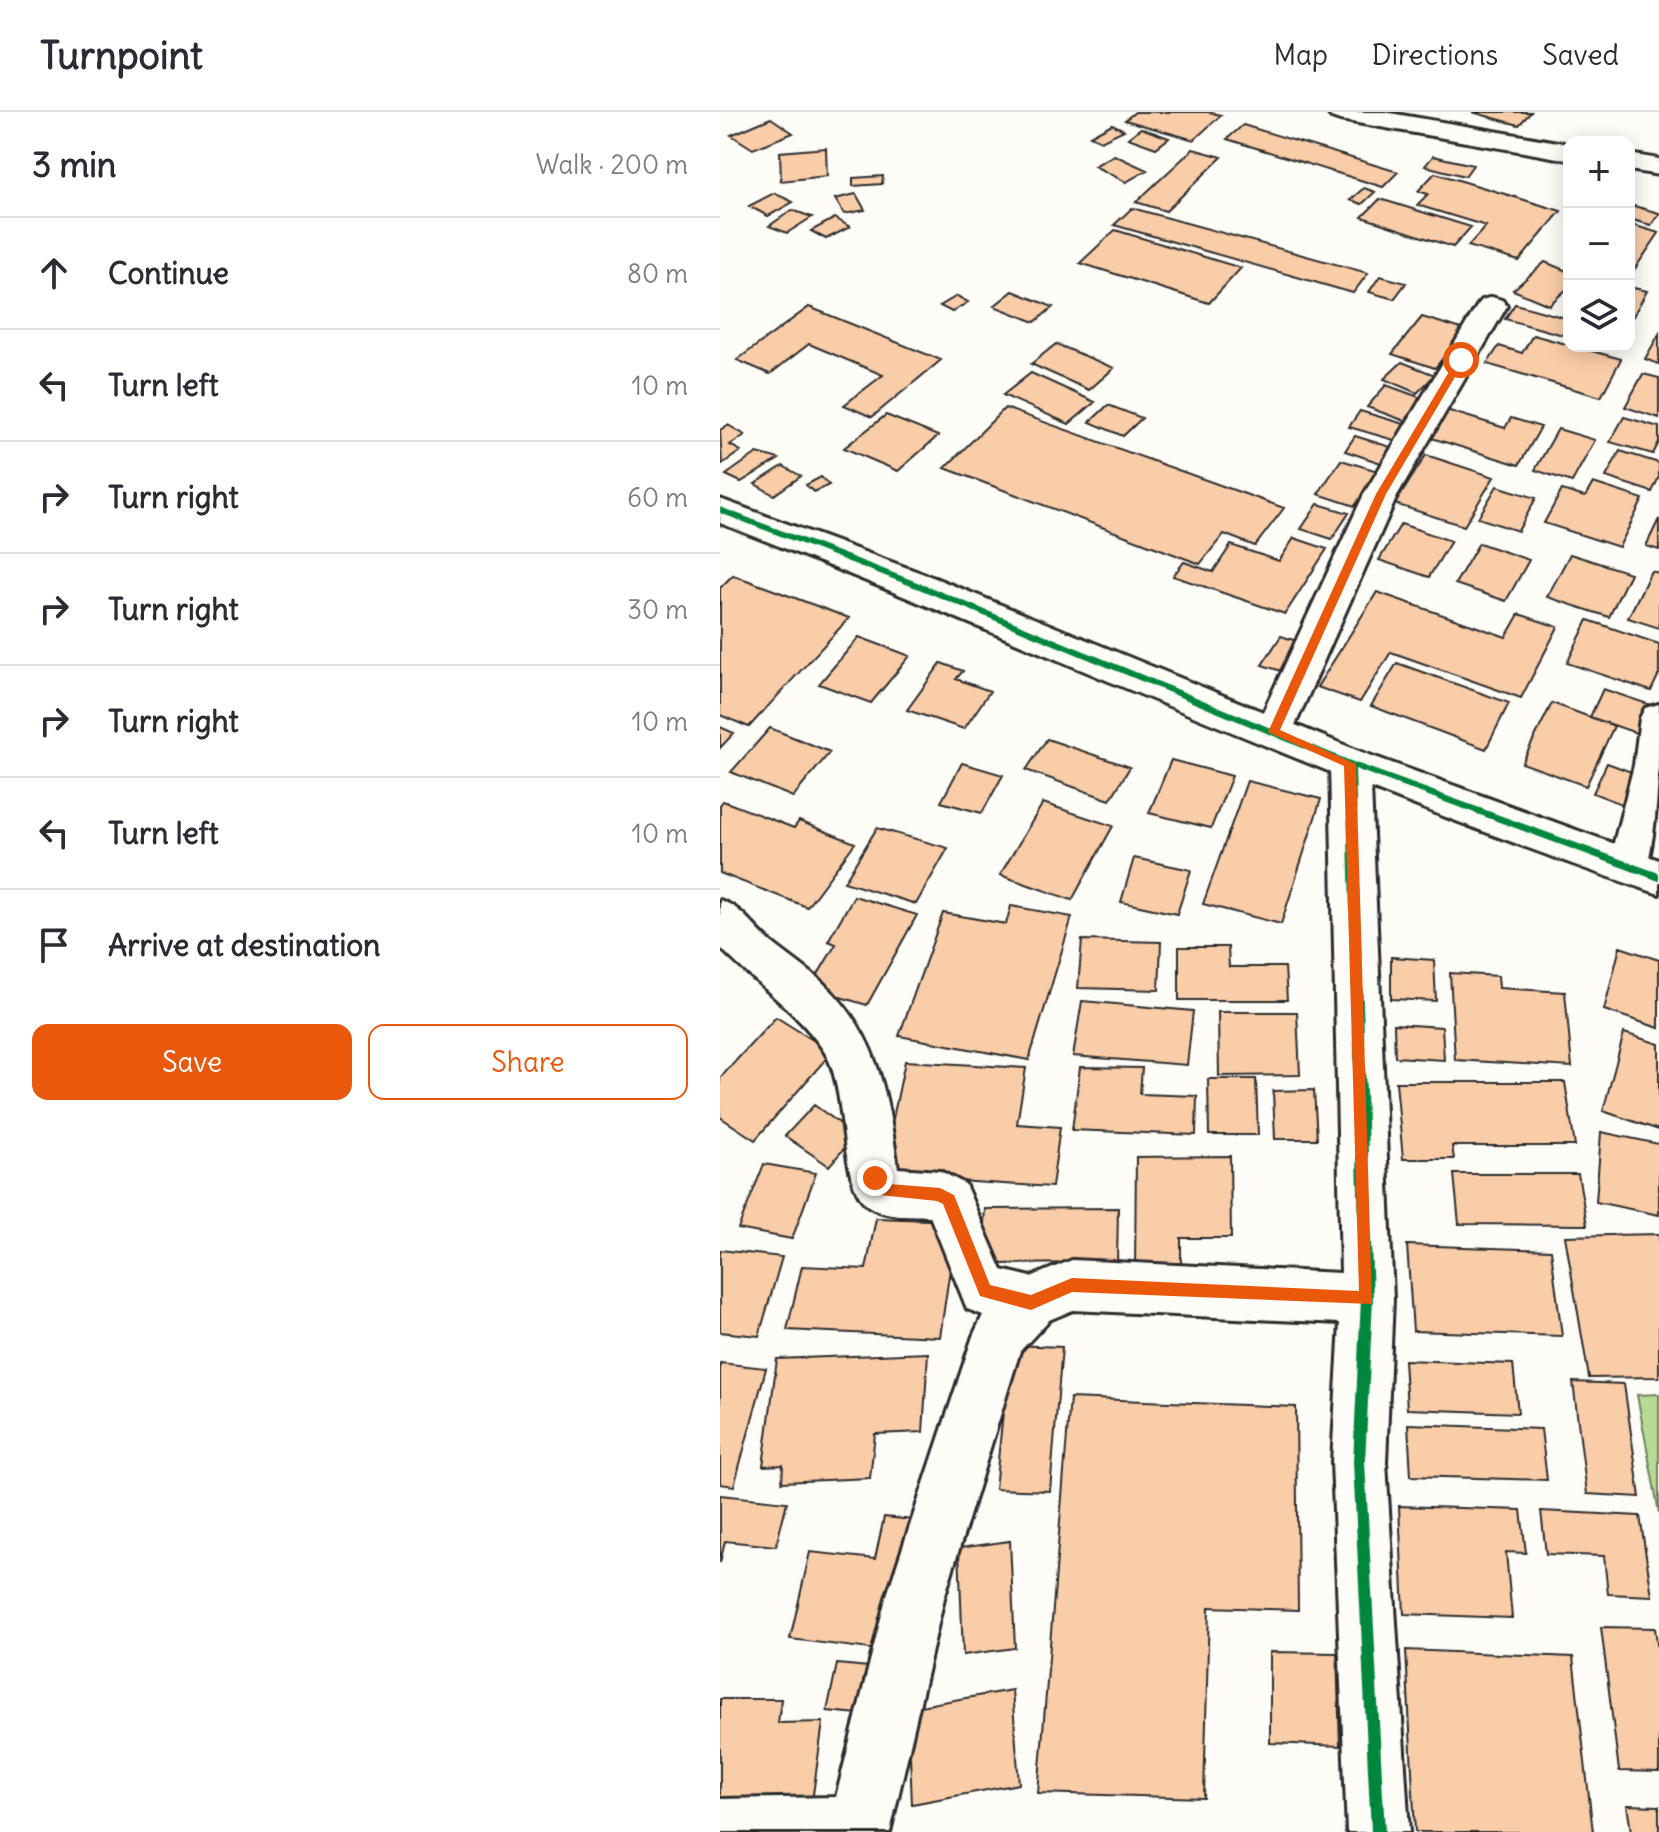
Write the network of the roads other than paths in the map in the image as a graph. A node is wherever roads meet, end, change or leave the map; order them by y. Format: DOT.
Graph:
graph roads {
  1 [pos="1340,112"];
  2 [pos="1563,151"];
  3 [pos="1635,163"];
  4 [pos="1659,167"];
  5 [pos="1492,306"];
  6 [pos="720,510"];
  7 [pos="1659,718"];
  8 [pos="1273,732"];
  9 [pos="1350,764"];
  10 [pos="1644,872"];
  11 [pos="720,918"];
  12 [pos="1367,1299"];
  13 [pos="1031,1302"];
  14 [pos="720,1830"];
  15 [pos="860,1830"];
  16 [pos="1378,1832"];
  1 -- 2 [label="street"];
  3 -- 4 [label="street"];
  5 -- 8 [label="street"];
  6 -- 8 [label="street"];
  7 -- 10 [label="street"];
  8 -- 9 [label="street"];
  9 -- 10 [label="street"];
  9 -- 12 [label="street"];
  11 -- 13 [label="street"];
  12 -- 13 [label="street"];
  12 -- 16 [label="street"];
  13 -- 15 [label="street"];
  14 -- 15 [label="street"];
}
